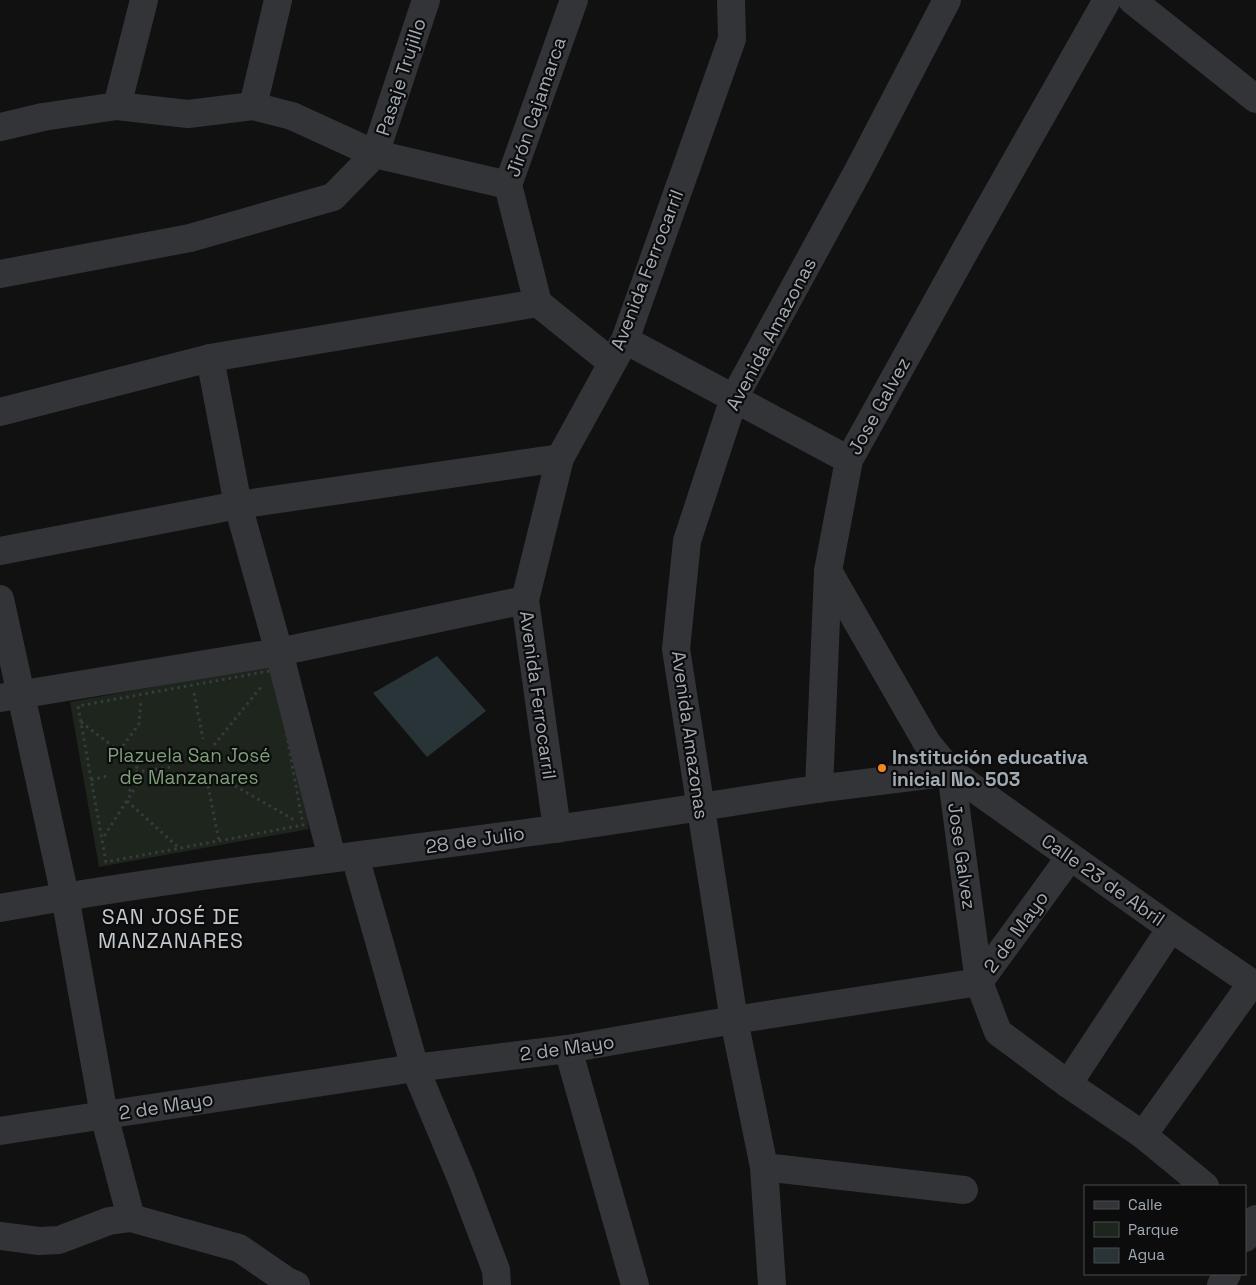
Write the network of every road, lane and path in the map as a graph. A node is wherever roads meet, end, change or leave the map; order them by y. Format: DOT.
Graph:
graph roads {
  1 [pos="144,0"];
  2 [pos="278,0"];
  3 [pos="426,0"];
  4 [pos="574,0"];
  5 [pos="720,0"];
  6 [pos="731,0"];
  7 [pos="947,0"];
  8 [pos="1107,0"];
  9 [pos="1132,0"];
  10 [pos="732,39"];
  11 [pos="1256,99"];
  12 [pos="117,106"];
  13 [pos="254,106"];
  14 [pos="0,127"];
  15 [pos="375,154"];
  16 [pos="508,185"];
  17 [pos="0,274"];
  18 [pos="538,303"];
  19 [pos="618,351"];
  20 [pos="210,358"];
  21 [pos="734,398"];
  22 [pos="0,412"];
  23 [pos="560,458"];
  24 [pos="848,460"];
  25 [pos="238,505"];
  26 [pos="0,551"];
  27 [pos="828,571"];
  28 [pos="0,599"];
  29 [pos="525,600"];
  30 [pos="274,663"];
  31 [pos="192,685"];
  32 [pos="263,685"];
  33 [pos="142,694"];
  34 [pos="11,696"];
  35 [pos="81,722"];
  36 [pos="203,739"];
  37 [pos="214,745"];
  38 [pos="118,751"];
  39 [pos="124,756"];
  40 [pos="120,764"];
  41 [pos="171,767"];
  42 [pos="138,772"];
  43 [pos="951,772"];
  44 [pos="129,773"];
  45 [pos="107,776"];
  46 [pos="218,776"];
  47 [pos="91,780"];
  48 [pos="125,784"];
  49 [pos="208,786"];
  50 [pos="819,789"];
  51 [pos="132,793"];
  52 [pos="126,801"];
  53 [pos="700,808"];
  54 [pos="303,825"];
  55 [pos="557,829"];
  56 [pos="102,839"];
  57 [pos="219,841"];
  58 [pos="180,848"];
  59 [pos="1070,857"];
  60 [pos="333,858"];
  61 [pos="65,896"];
  62 [pos="0,908"];
  63 [pos="1171,928"];
  64 [pos="979,982"];
  65 [pos="1254,984"];
  66 [pos="734,1020"];
  67 [pos="568,1049"];
  68 [pos="415,1068"];
  69 [pos="1068,1084"];
  70 [pos="104,1115"];
  71 [pos="0,1131"];
  72 [pos="1143,1135"];
  73 [pos="764,1167"];
  74 [pos="1204,1185"];
  75 [pos="964,1190"];
  76 [pos="131,1218"];
  77 [pos="0,1236"];
  78 [pos="296,1285"];
  79 [pos="497,1285"];
  80 [pos="636,1285"];
  81 [pos="772,1285"];
  1 -- 12 [label="street"];
  2 -- 13 [label="street"];
  3 -- 15 [label="street, Pasaje Trujillo"];
  4 -- 16 [label="street, Jirón Cajamarca"];
  5 -- 10 [label="street"];
  6 -- 10 [label="street, Avenida Ferrocarril"];
  7 -- 21 [label="street, Avenida Amazonas"];
  8 -- 24 [label="street, Jose Galvez"];
  9 -- 11 [label="street"];
  10 -- 19 [label="street, Avenida Ferrocarril"];
  12 -- 13 [label="street"];
  12 -- 14 [label="street"];
  13 -- 15 [label="street"];
  15 -- 16 [label="street"];
  15 -- 17 [label="street"];
  16 -- 18 [label="street, Jirón Cajamarca"];
  18 -- 19 [label="street"];
  18 -- 20 [label="street"];
  19 -- 21 [label="street"];
  19 -- 23 [label="street, Avenida Ferrocarril"];
  20 -- 22 [label="street"];
  20 -- 25 [label="street"];
  21 -- 24 [label="street"];
  21 -- 53 [label="street, Avenida Amazonas"];
  23 -- 25 [label="street"];
  23 -- 29 [label="street, Avenida Ferrocarril"];
  24 -- 27 [label="street, Jose Galvez"];
  25 -- 26 [label="street"];
  25 -- 30 [label="street"];
  27 -- 43 [label="street"];
  27 -- 50 [label="street, Jose Galvez"];
  28 -- 34 [label="street"];
  29 -- 30 [label="street"];
  29 -- 55 [label="street, Avenida Ferrocarril"];
  30 -- 31 [label="path"];
  30 -- 34 [label="street"];
  30 -- 54 [label="path"];
  30 -- 60 [label="street"];
  31 -- 33 [label="path"];
  31 -- 36 [label="path"];
  32 -- 37 [label="path"];
  33 -- 35 [label="path"];
  33 -- 38 [label="path"];
  34 -- 61 [label="street"];
  35 -- 38 [label="path"];
  35 -- 47 [label="path"];
  38 -- 39 [label="path"];
  39 -- 40 [label="path"];
  39 -- 42 [label="path"];
  41 -- 42 [label="path"];
  42 -- 44 [label="path"];
  42 -- 51 [label="path"];
  43 -- 50 [label="street, 28 de Julio"];
  43 -- 59 [label="street, Calle 23 de Abril"];
  43 -- 64 [label="street, Jose Galvez"];
  45 -- 47 [label="path"];
  46 -- 54 [label="path"];
  47 -- 56 [label="path"];
  48 -- 51 [label="path"];
  49 -- 57 [label="path"];
  50 -- 53 [label="street, 28 de Julio"];
  51 -- 52 [label="path"];
  52 -- 56 [label="path"];
  52 -- 58 [label="path"];
  53 -- 55 [label="street, 28 de Julio"];
  53 -- 66 [label="street, Avenida Amazonas"];
  54 -- 57 [label="path"];
  54 -- 60 [label="path"];
  55 -- 60 [label="street, 28 de Julio"];
  56 -- 58 [label="path"];
  57 -- 58 [label="path"];
  59 -- 63 [label="street, Calle 23 de Abril"];
  59 -- 64 [label="street, 2 de Mayo"];
  60 -- 61 [label="street, 28 de Julio"];
  60 -- 68 [label="street"];
  61 -- 62 [label="street, 28 de Julio"];
  61 -- 70 [label="street"];
  63 -- 65 [label="street, Calle 23 de Abril"];
  63 -- 69 [label="street"];
  64 -- 66 [label="street, 2 de Mayo"];
  64 -- 69 [label="street, Jose Galvez"];
  65 -- 72 [label="street"];
  66 -- 67 [label="street, 2 de Mayo"];
  66 -- 73 [label="street, Avenida Amazonas"];
  67 -- 68 [label="street, 2 de Mayo"];
  67 -- 80 [label="street"];
  68 -- 70 [label="street, 2 de Mayo"];
  68 -- 79 [label="street"];
  69 -- 72 [label="street"];
  70 -- 71 [label="street, 2 de Mayo"];
  70 -- 76 [label="street"];
  72 -- 74 [label="street"];
  73 -- 75 [label="street"];
  73 -- 81 [label="street, Avenida Amazonas"];
  76 -- 77 [label="street"];
  76 -- 78 [label="street"];
}
